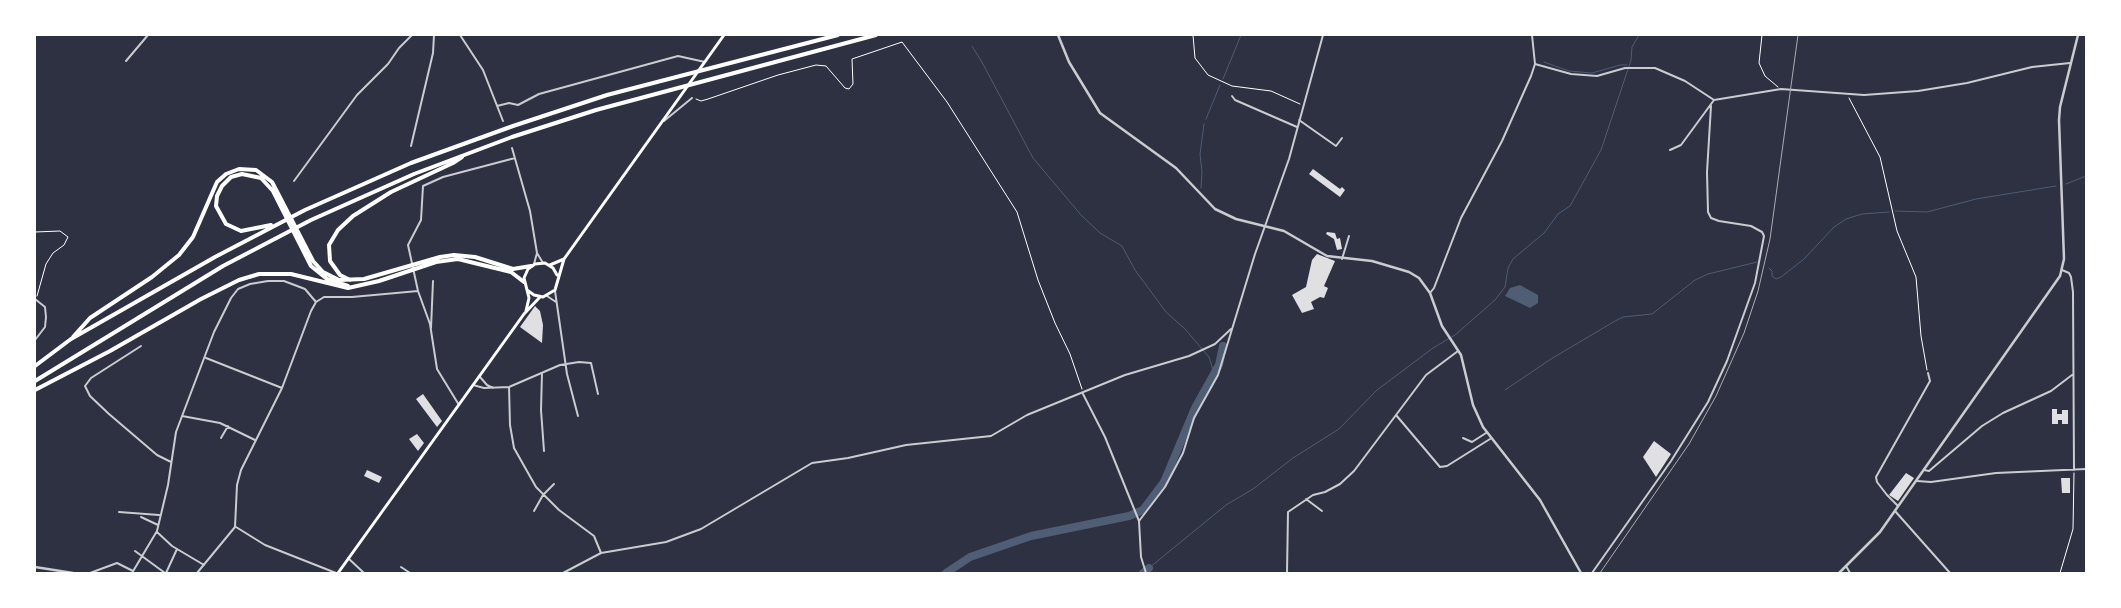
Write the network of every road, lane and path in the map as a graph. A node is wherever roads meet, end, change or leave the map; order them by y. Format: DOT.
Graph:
graph roads {
  1 [pos="148,35"];
  2 [pos="412,35"];
  3 [pos="434,35"];
  4 [pos="460,35"];
  5 [pos="724,35"];
  6 [pos="838,35"];
  7 [pos="876,35"];
  8 [pos="1058,35"];
  9 [pos="1193,35"];
  10 [pos="1323,35"];
  11 [pos="1532,35"];
  12 [pos="1762,35"];
  13 [pos="2078,35"];
  14 [pos="126,61"];
  15 [pos="705,62"];
  16 [pos="2070,63"];
  17 [pos="1535,64"];
  18 [pos="1781,89"];
  19 [pos="1848,95"];
  20 [pos="1232,96"];
  21 [pos="692,98"];
  22 [pos="1714,100"];
  23 [pos="497,106"];
  24 [pos="1303,106"];
  25 [pos="1711,106"];
  26 [pos="1299,120"];
  27 [pos="503,121"];
  28 [pos="662,122"];
  29 [pos="1298,127"];
  30 [pos="1342,138"];
  31 [pos="411,146"];
  32 [pos="512,148"];
  33 [pos="1670,150"];
  34 [pos="466,154"];
  35 [pos="515,158"];
  36 [pos="294,181"];
  37 [pos="278,224"];
  38 [pos="1265,226"];
  39 [pos="35,232"];
  40 [pos="1349,236"];
  41 [pos="537,253"];
  42 [pos="564,259"];
  43 [pos="1342,259"];
  44 [pos="544,263"];
  45 [pos="533,265"];
  46 [pos="550,265"];
  47 [pos="2062,270"];
  48 [pos="557,276"];
  49 [pos="355,281"];
  50 [pos="433,281"];
  51 [pos="524,282"];
  52 [pos="356,287"];
  53 [pos="527,290"];
  54 [pos="555,290"];
  55 [pos="418,291"];
  56 [pos="1430,292"];
  57 [pos="547,296"];
  58 [pos="540,297"];
  59 [pos="36,299"];
  60 [pos="316,302"];
  61 [pos="556,302"];
  62 [pos="524,314"];
  63 [pos="1231,329"];
  64 [pos="431,331"];
  65 [pos="72,339"];
  66 [pos="35,340"];
  67 [pos="141,346"];
  68 [pos="1458,351"];
  69 [pos="206,358"];
  70 [pos="565,364"];
  71 [pos="35,366"];
  72 [pos="542,373"];
  73 [pos="1928,373"];
  74 [pos="2072,375"];
  75 [pos="480,376"];
  76 [pos="35,381"];
  77 [pos="473,385"];
  78 [pos="509,387"];
  79 [pos="282,388"];
  80 [pos="496,389"];
  81 [pos="35,390"];
  82 [pos="598,394"];
  83 [pos="1083,394"];
  84 [pos="459,406"];
  85 [pos="1396,415"];
  86 [pos="182,416"];
  87 [pos="578,416"];
  88 [pos="228,426"];
  89 [pos="1486,433"];
  90 [pos="221,438"];
  91 [pos="1463,438"];
  92 [pos="1490,439"];
  93 [pos="255,440"];
  94 [pos="544,451"];
  95 [pos="171,462"];
  96 [pos="2086,469"];
  97 [pos="1924,470"];
  98 [pos="2074,470"];
  99 [pos="1917,481"];
  100 [pos="554,484"];
  101 [pos="543,495"];
  102 [pos="1306,499"];
  103 [pos="1899,506"];
  104 [pos="534,511"];
  105 [pos="1322,511"];
  106 [pos="1895,511"];
  107 [pos="119,512"];
  108 [pos="159,515"];
  109 [pos="141,517"];
  110 [pos="1139,521"];
  111 [pos="158,525"];
  112 [pos="235,527"];
  113 [pos="157,531"];
  114 [pos="177,549"];
  115 [pos="135,551"];
  116 [pos="601,553"];
  117 [pos="143,556"];
  118 [pos="348,558"];
  119 [pos="204,565"];
  120 [pos="1846,566"];
  121 [pos="35,567"];
  122 [pos="401,567"];
  123 [pos="133,572"];
  124 [pos="73,573"];
  125 [pos="90,573"];
  126 [pos="165,573"];
  127 [pos="197,573"];
  128 [pos="337,573"];
  129 [pos="364,573"];
  130 [pos="410,573"];
  131 [pos="563,573"];
  132 [pos="1146,573"];
  133 [pos="1287,573"];
  134 [pos="1580,573"];
  135 [pos="1592,573"];
  136 [pos="1839,573"];
  137 [pos="1850,573"];
  138 [pos="1950,573"];
  139 [pos="2060,573"];
  1 -- 14 [label="street"];
  2 -- 36 [label="street"];
  3 -- 31 [label="street"];
  4 -- 23 [label="street"];
  5 -- 15 [label="main road"];
  6 -- 37 [label="highway"];
  7 -- 34 [label="highway"];
  8 -- 38 [label="street"];
  9 -- 24 [label="path"];
  10 -- 24 [label="street"];
  11 -- 17 [label="street"];
  12 -- 18 [label="path"];
  13 -- 16 [label="street"];
  15 -- 23 [label="street"];
  15 -- 28 [label="main road"];
  16 -- 19 [label="street"];
  16 -- 47 [label="street"];
  17 -- 22 [label="street"];
  17 -- 56 [label="street"];
  18 -- 19 [label="street"];
  18 -- 22 [label="street"];
  19 -- 73 [label="path"];
  20 -- 29 [label="street"];
  21 -- 28 [label="street"];
  21 -- 83 [label="path"];
  22 -- 25 [label="street"];
  23 -- 27 [label="street"];
  24 -- 26 [label="street"];
  25 -- 33 [label="street"];
  25 -- 135 [label="street"];
  26 -- 29 [label="street"];
  26 -- 30 [label="street"];
  28 -- 42 [label="main road"];
  29 -- 38 [label="street"];
  32 -- 35 [label="street"];
  34 -- 49 [label="highway"];
  34 -- 76 [label="highway"];
  35 -- 41 [label="street"];
  35 -- 55 [label="street"];
  37 -- 52 [label="highway"];
  37 -- 65 [label="highway"];
  38 -- 43 [label="street"];
  38 -- 63 [label="street"];
  39 -- 59 [label="path"];
  40 -- 43 [label="street"];
  41 -- 44 [label="street"];
  41 -- 45 [label="street"];
  42 -- 46 [label="main road"];
  42 -- 48 [label="main road"];
  43 -- 56 [label="street"];
  44 -- 45 [label="main road"];
  44 -- 46 [label="main road"];
  45 -- 49 [label="highway"];
  45 -- 51 [label="main road"];
  46 -- 48 [label="main road"];
  47 -- 74 [label="street"];
  47 -- 97 [label="street"];
  48 -- 54 [label="main road"];
  49 -- 65 [label="highway"];
  50 -- 64 [label="street"];
  51 -- 52 [label="highway"];
  51 -- 53 [label="main road"];
  52 -- 81 [label="highway"];
  53 -- 58 [label="main road"];
  53 -- 62 [label="main road"];
  54 -- 57 [label="main road"];
  54 -- 61 [label="street"];
  55 -- 60 [label="street"];
  55 -- 64 [label="street"];
  56 -- 68 [label="street"];
  57 -- 58 [label="main road"];
  57 -- 61 [label="street"];
  58 -- 62 [label="main road"];
  59 -- 66 [label="street"];
  60 -- 69 [label="street"];
  60 -- 79 [label="street"];
  61 -- 70 [label="street"];
  62 -- 75 [label="main road"];
  63 -- 83 [label="street"];
  63 -- 110 [label="street"];
  64 -- 84 [label="street"];
  65 -- 71 [label="highway"];
  67 -- 95 [label="street"];
  68 -- 85 [label="street"];
  68 -- 89 [label="street"];
  69 -- 79 [label="street"];
  69 -- 86 [label="street"];
  70 -- 72 [label="street"];
  70 -- 82 [label="street"];
  70 -- 87 [label="street"];
  72 -- 78 [label="street"];
  72 -- 94 [label="street"];
  73 -- 103 [label="street"];
  74 -- 97 [label="street"];
  74 -- 98 [label="street"];
  75 -- 77 [label="main road"];
  75 -- 80 [label="street"];
  77 -- 80 [label="street"];
  77 -- 84 [label="main road"];
  78 -- 80 [label="street"];
  78 -- 101 [label="street"];
  79 -- 93 [label="street"];
  83 -- 110 [label="street"];
  83 -- 116 [label="street"];
  84 -- 118 [label="main road"];
  85 -- 92 [label="street"];
  85 -- 102 [label="street"];
  86 -- 88 [label="street"];
  86 -- 95 [label="street"];
  88 -- 90 [label="street"];
  88 -- 93 [label="street"];
  89 -- 91 [label="street"];
  89 -- 92 [label="street"];
  92 -- 134 [label="street"];
  93 -- 112 [label="street"];
  95 -- 108 [label="street"];
  96 -- 98 [label="street"];
  97 -- 99 [label="street"];
  98 -- 99 [label="street"];
  98 -- 139 [label="path"];
  99 -- 103 [label="street"];
  100 -- 101 [label="street"];
  101 -- 104 [label="street"];
  101 -- 116 [label="street"];
  102 -- 105 [label="street"];
  102 -- 133 [label="street"];
  103 -- 106 [label="street"];
  106 -- 120 [label="street"];
  106 -- 138 [label="street"];
  107 -- 108 [label="street"];
  108 -- 111 [label="street"];
  109 -- 111 [label="street"];
  110 -- 132 [label="street"];
  111 -- 113 [label="street"];
  112 -- 119 [label="street"];
  112 -- 128 [label="street"];
  113 -- 114 [label="street"];
  113 -- 117 [label="street"];
  114 -- 119 [label="street"];
  114 -- 126 [label="street"];
  115 -- 117 [label="street"];
  116 -- 131 [label="street"];
  117 -- 123 [label="street"];
  117 -- 126 [label="street"];
  118 -- 128 [label="main road"];
  118 -- 129 [label="street"];
  119 -- 127 [label="street"];
  120 -- 136 [label="street"];
  120 -- 137 [label="street"];
  121 -- 124 [label="street"];
  122 -- 130 [label="street"];
  123 -- 125 [label="street"];
}
